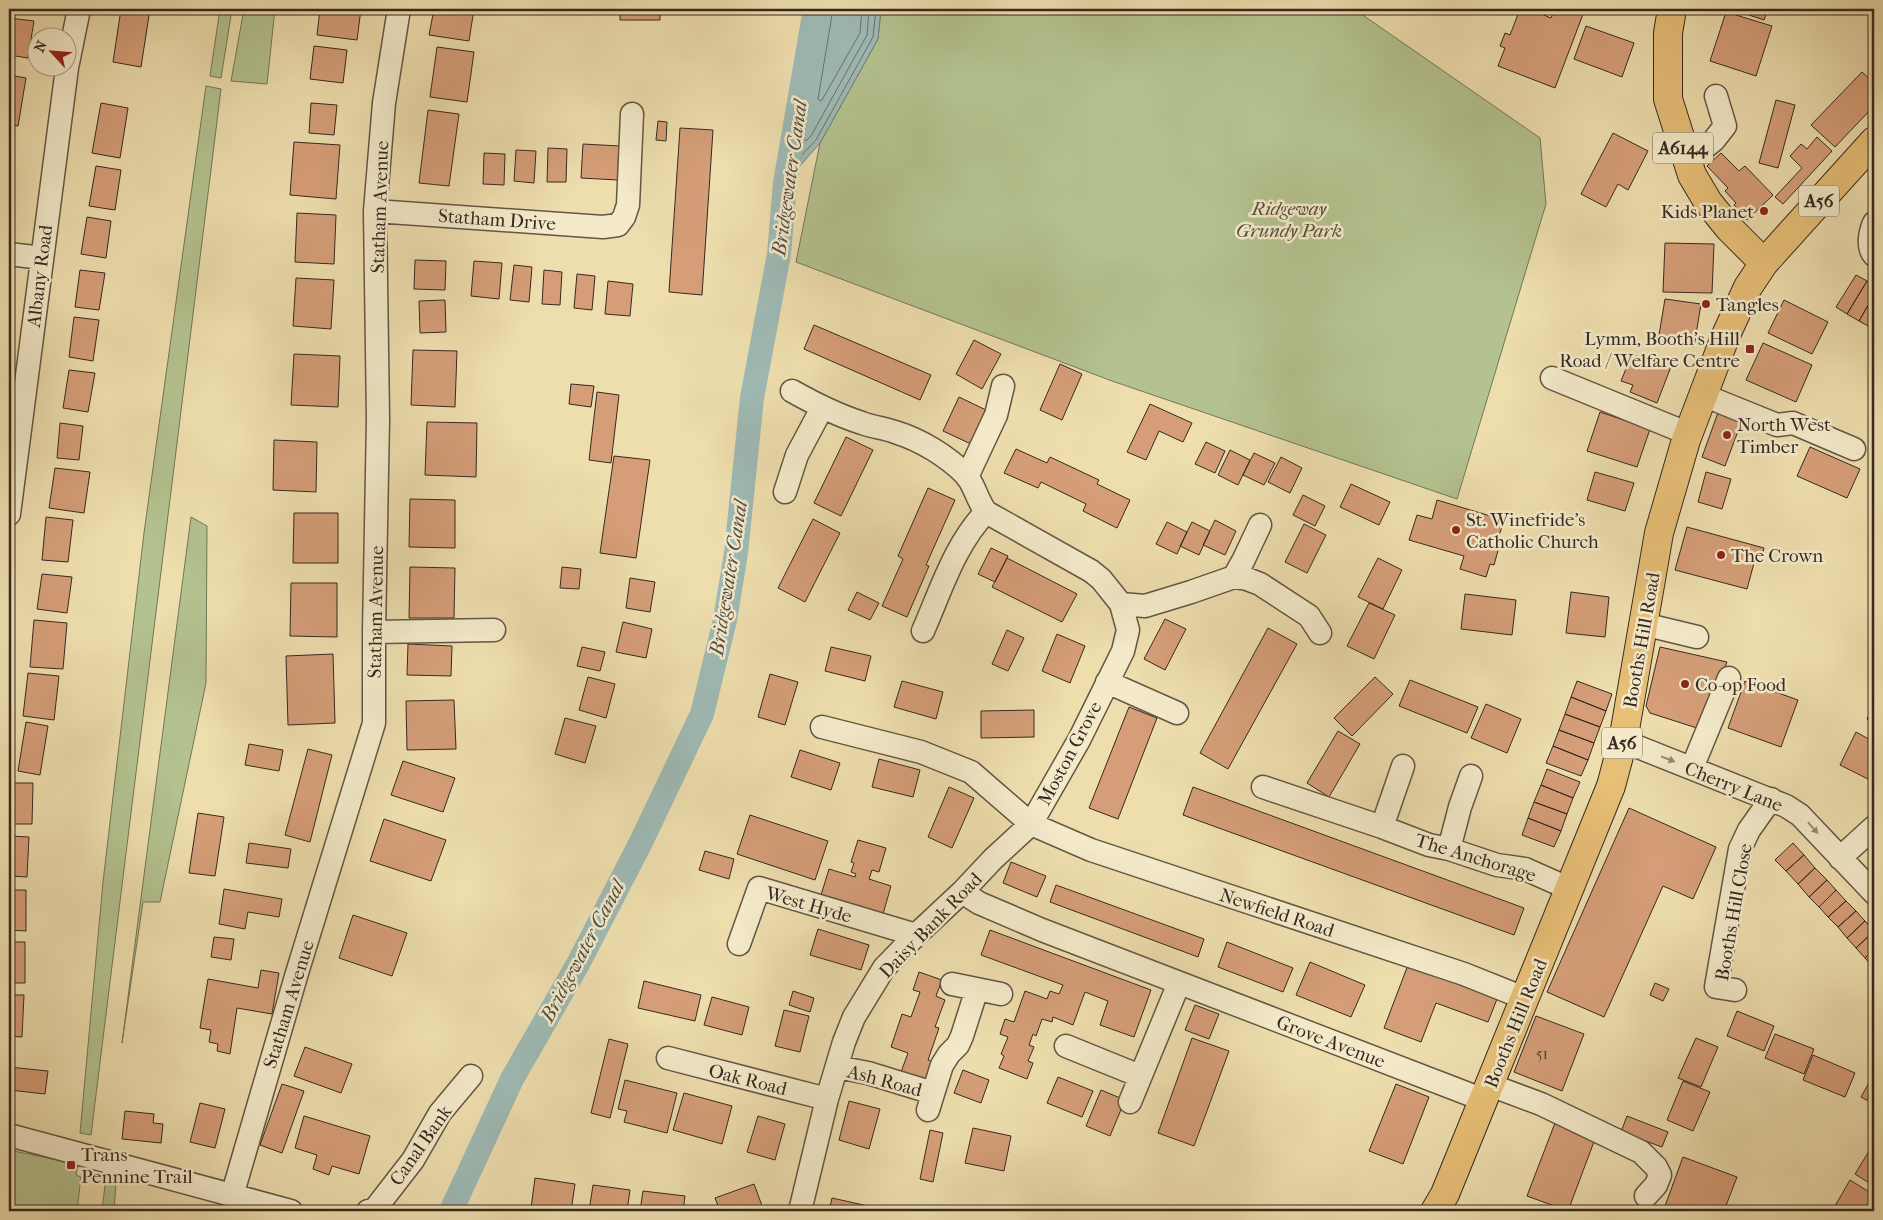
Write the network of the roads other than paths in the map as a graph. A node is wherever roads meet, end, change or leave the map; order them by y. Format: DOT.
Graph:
graph roads {
  1 [pos="79,9"];
  2 [pos="399,9"];
  3 [pos="1672,9"];
  4 [pos="75,28"];
  5 [pos="66,78"];
  6 [pos="1716,96"];
  7 [pos="632,114"];
  8 [pos="1874,142"];
  9 [pos="1687,162"];
  10 [pos="375,211"];
  11 [pos="1874,223"];
  12 [pos="9,254"];
  13 [pos="1874,255"];
  14 [pos="42,258"];
  15 [pos="1764,263"];
  16 [pos="1552,378"];
  17 [pos="1003,386"];
  18 [pos="792,392"];
  19 [pos="1703,395"];
  20 [pos="822,408"];
  21 [pos="1689,434"];
  22 [pos="1854,449"];
  23 [pos="968,477"];
  24 [pos="11,488"];
  25 [pos="785,492"];
  26 [pos="986,512"];
  27 [pos="9,514"];
  28 [pos="1260,525"];
  29 [pos="1234,577"];
  30 [pos="1121,604"];
  31 [pos="1643,624"];
  32 [pos="494,630"];
  33 [pos="923,630"];
  34 [pos="374,632"];
  35 [pos="1320,633"];
  36 [pos="1697,637"];
  37 [pos="1729,678"];
  38 [pos="1107,682"];
  39 [pos="1177,713"];
  40 [pos="822,727"];
  41 [pos="1623,741"];
  42 [pos="1403,766"];
  43 [pos="1692,768"];
  44 [pos="1471,776"];
  45 [pos="1263,787"];
  46 [pos="1771,799"];
  47 [pos="1031,824"];
  48 [pos="1382,827"];
  49 [pos="1874,827"];
  50 [pos="1449,849"];
  51 [pos="1840,858"];
  52 [pos="1570,889"];
  53 [pos="962,892"];
  54 [pos="1874,893"];
  55 [pos="916,935"];
  56 [pos="739,944"];
  57 [pos="1179,983"];
  58 [pos="952,984"];
  59 [pos="977,989"];
  60 [pos="1735,990"];
  61 [pos="1001,994"];
  62 [pos="1524,998"];
  63 [pos="1066,1046"];
  64 [pos="668,1058"];
  65 [pos="837,1067"];
  66 [pos="471,1076"];
  67 [pos="1140,1076"];
  68 [pos="1487,1092"];
  69 [pos="827,1099"];
  70 [pos="1130,1102"];
  71 [pos="9,1135"];
  72 [pos="232,1196"];
  73 [pos="1646,1196"];
  74 [pos="268,1208"];
  75 [pos="291,1211"];
  76 [pos="368,1211"];
  77 [pos="800,1211"];
  78 [pos="1435,1211"];
  1 -- 4 [label="street"];
  2 -- 10 [label="street, Statham Avenue"];
  3 -- 9 [label="main road, A6144"];
  5 -- 14 [label="street, Albany Road"];
  6 -- 9 [label="street"];
  7 -- 10 [label="street, Statham Drive"];
  8 -- 15 [label="main road, A56"];
  9 -- 15 [label="main road, A6144"];
  10 -- 34 [label="street, Statham Avenue"];
  11 -- 13 [label="street"];
  12 -- 14 [label="street"];
  14 -- 24 [label="street, Albany Road"];
  15 -- 19 [label="main road, Booths Hill Road / A56"];
  16 -- 21 [label="street"];
  17 -- 23 [label="street"];
  18 -- 20 [label="street"];
  19 -- 21 [label="main road, Booths Hill Road / A56"];
  19 -- 22 [label="street"];
  20 -- 23 [label="street"];
  20 -- 25 [label="street"];
  21 -- 31 [label="main road, Booths Hill Road / A56"];
  23 -- 26 [label="street"];
  24 -- 27 [label="street, Albany Road"];
  26 -- 30 [label="street"];
  26 -- 33 [label="street"];
  28 -- 29 [label="street"];
  29 -- 30 [label="street"];
  29 -- 35 [label="street"];
  30 -- 38 [label="street, Moston Grove"];
  31 -- 36 [label="street"];
  31 -- 41 [label="main road, Booths Hill Road / A56"];
  32 -- 34 [label="street"];
  34 -- 72 [label="street, Statham Avenue"];
  37 -- 43 [label="street"];
  38 -- 39 [label="street, Moston Grove"];
  38 -- 47 [label="street, Moston Grove"];
  40 -- 47 [label="street, Newfield Road"];
  41 -- 43 [label="street, Cherry Lane, one-way"];
  41 -- 52 [label="main road, Booths Hill Road / A56"];
  42 -- 48 [label="street"];
  43 -- 46 [label="street, Cherry Lane"];
  44 -- 50 [label="street"];
  45 -- 48 [label="street, The Anchorage"];
  46 -- 51 [label="street, Cherry Lane, one-way"];
  46 -- 60 [label="street, Booths Hill Close"];
  47 -- 53 [label="street, Daisy Bank Road"];
  47 -- 62 [label="street, Newfield Road"];
  48 -- 50 [label="street, The Anchorage"];
  49 -- 51 [label="street"];
  50 -- 52 [label="street, The Anchorage"];
  51 -- 54 [label="street, Cherry Lane"];
  52 -- 62 [label="main road, Booths Hill Road / A56"];
  53 -- 55 [label="street, Daisy Bank Road"];
  53 -- 57 [label="street, Grove Avenue"];
  55 -- 56 [label="street, West Hyde"];
  55 -- 65 [label="street, Daisy Bank Road"];
  57 -- 67 [label="street"];
  57 -- 68 [label="street, Grove Avenue"];
  58 -- 59 [label="street"];
  59 -- 61 [label="street"];
  59 -- 65 [label="street, Ash Road"];
  62 -- 68 [label="main road, Booths Hill Road / A56"];
  63 -- 67 [label="street"];
  64 -- 69 [label="street, Oak Road"];
  65 -- 69 [label="street, Daisy Bank Road"];
  66 -- 76 [label="street, Canal Bank"];
  67 -- 70 [label="street"];
  68 -- 73 [label="street, Grove Avenue"];
  68 -- 78 [label="main road, Booths Hill Road / A56"];
  69 -- 77 [label="street, Daisy Bank Road"];
  71 -- 72 [label="street"];
  72 -- 74 [label="street"];
  74 -- 75 [label="street"];
}
